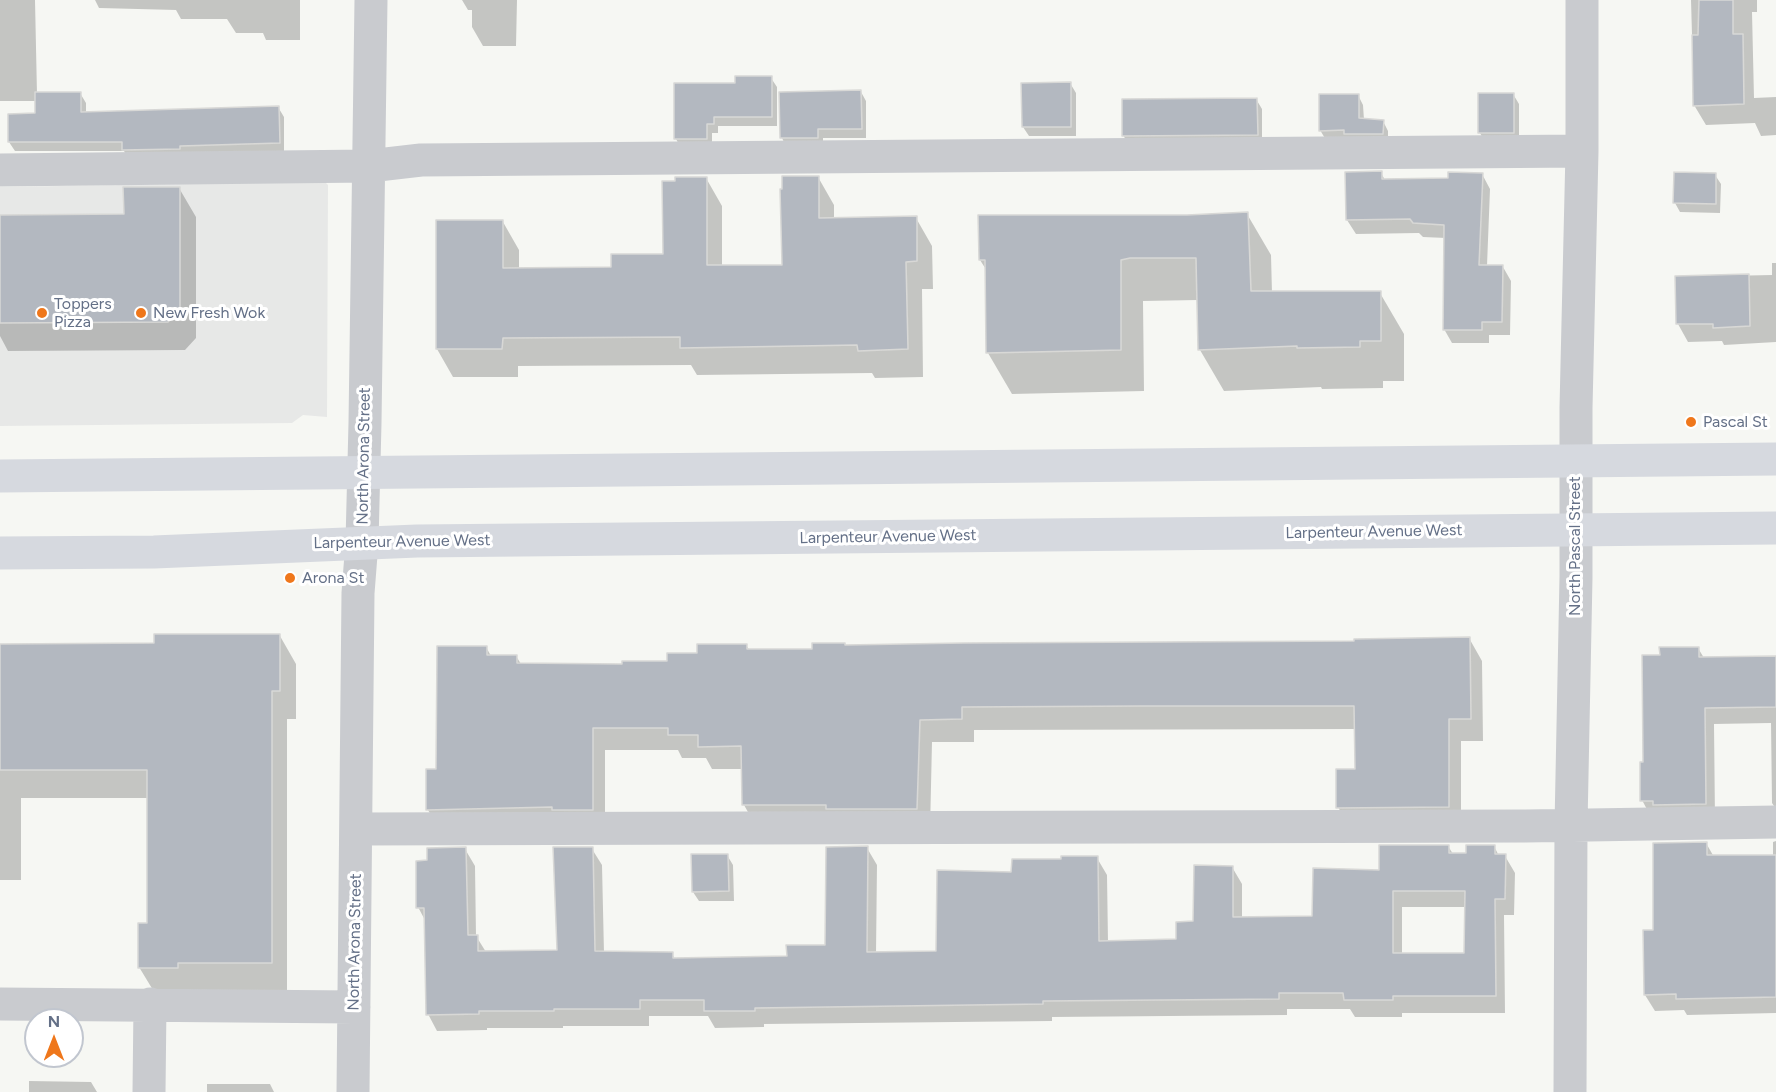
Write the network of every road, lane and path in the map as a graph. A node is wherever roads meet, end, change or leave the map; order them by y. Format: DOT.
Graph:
graph roads {
  1 [pos="371,0"];
  2 [pos="1582,0"];
  3 [pos="1582,152"];
  4 [pos="369,166"];
  5 [pos="0,170"];
  6 [pos="1776,459"];
  7 [pos="1575,462"];
  8 [pos="363,472"];
  9 [pos="0,476"];
  10 [pos="1776,528"];
  11 [pos="1575,530"];
  12 [pos="362,542"];
  13 [pos="0,553"];
  14 [pos="1776,822"];
  15 [pos="1571,825"];
  16 [pos="357,829"];
  17 [pos="0,1005"];
  18 [pos="150,1005"];
  19 [pos="354,1007"];
  20 [pos="149,1092"];
  21 [pos="353,1092"];
  22 [pos="1570,1092"];
  1 -- 4 [label="street, North Arona Street"];
  2 -- 3 [label="street, North Pascal Street"];
  3 -- 4 [label="street"];
  3 -- 7 [label="street, North Pascal Street"];
  4 -- 5 [label="street"];
  4 -- 8 [label="street, North Arona Street"];
  6 -- 7 [label="main road"];
  7 -- 8 [label="main road"];
  7 -- 11 [label="street, North Pascal Street"];
  8 -- 9 [label="main road"];
  8 -- 12 [label="street, North Arona Street"];
  10 -- 11 [label="main road, Larpenteur Avenue West"];
  11 -- 12 [label="main road, Larpenteur Avenue West"];
  11 -- 15 [label="street, North Pascal Street"];
  12 -- 13 [label="main road, Larpenteur Avenue West"];
  12 -- 16 [label="street, North Arona Street"];
  14 -- 15 [label="street"];
  15 -- 16 [label="street"];
  15 -- 22 [label="street, North Pascal Street"];
  16 -- 19 [label="street, North Arona Street"];
  17 -- 18 [label="street"];
  18 -- 19 [label="street"];
  18 -- 20 [label="street"];
  19 -- 21 [label="street, North Arona Street"];
}
